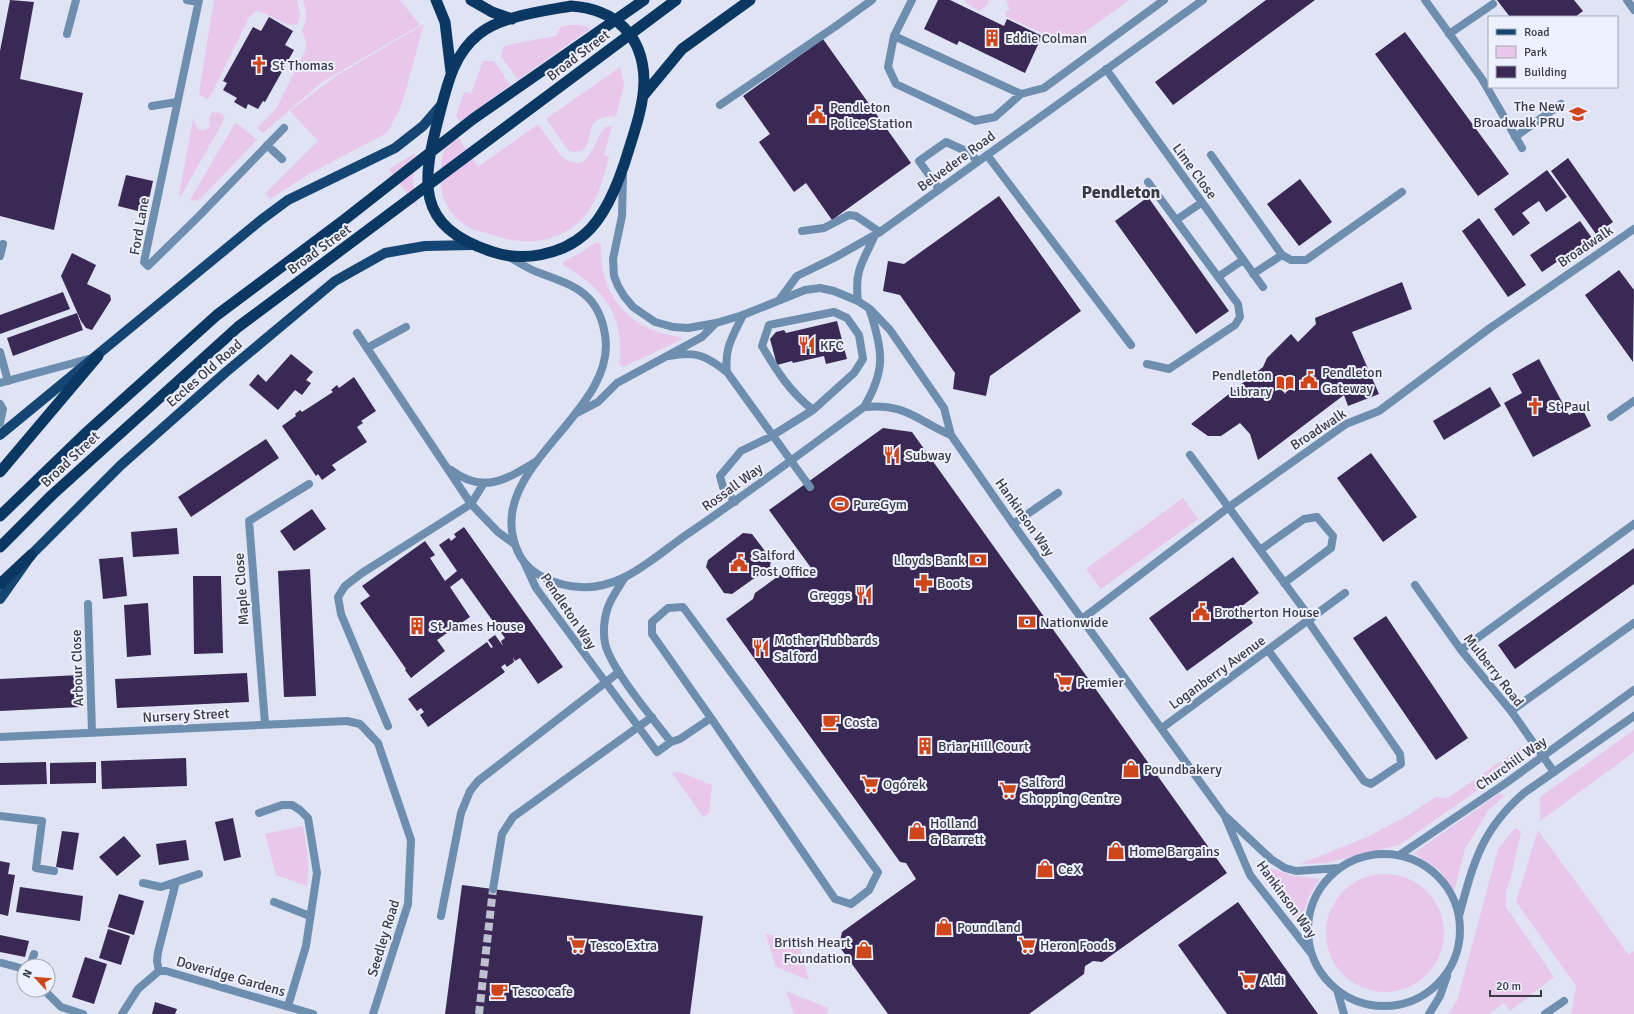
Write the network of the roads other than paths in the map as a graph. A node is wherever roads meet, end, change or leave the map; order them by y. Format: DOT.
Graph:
graph roads {
  1 [pos="76,0"];
  2 [pos="188,0"];
  3 [pos="436,0"];
  4 [pos="471,0"];
  5 [pos="569,0"];
  6 [pos="644,0"];
  7 [pos="676,0"];
  8 [pos="750,0"];
  9 [pos="872,0"];
  10 [pos="912,0"];
  11 [pos="1164,0"];
  12 [pos="1203,0"];
  13 [pos="1425,0"];
  14 [pos="1627,0"];
  15 [pos="198,1"];
  16 [pos="1493,4"];
  17 [pos="553,10"];
  18 [pos="1634,10"];
  19 [pos="512,18"];
  20 [pos="67,34"];
  21 [pos="1449,34"];
  22 [pos="894,36"];
  23 [pos="1106,70"];
  24 [pos="451,72"];
  25 [pos="1021,94"];
  26 [pos="642,97"];
  27 [pos="177,102"];
  28 [pos="442,104"];
  29 [pos="1561,104"];
  30 [pos="720,105"];
  31 [pos="152,106"];
  32 [pos="284,128"];
  33 [pos="1515,137"];
  34 [pos="267,145"];
  35 [pos="1522,148"];
  36 [pos="987,155"];
  37 [pos="1211,155"];
  38 [pos="282,159"];
  39 [pos="978,161"];
  40 [pos="622,172"];
  41 [pos="1148,182"];
  42 [pos="939,189"];
  43 [pos="1402,192"];
  44 [pos="1202,203"];
  45 [pos="1176,220"];
  46 [pos="1634,229"];
  47 [pos="802,231"];
  48 [pos="877,233"];
  49 [pos="3,244"];
  50 [pos="472,245"];
  51 [pos="1282,255"];
  52 [pos="0,256"];
  53 [pos="508,257"];
  54 [pos="1243,260"];
  55 [pos="1253,274"];
  56 [pos="1218,277"];
  57 [pos="1263,287"];
  58 [pos="780,299"];
  59 [pos="858,301"];
  60 [pos="870,309"];
  61 [pos="743,315"];
  62 [pos="716,323"];
  63 [pos="406,326"];
  64 [pos="357,333"];
  65 [pos="1131,345"];
  66 [pos="367,348"];
  67 [pos="0,352"];
  68 [pos="98,356"];
  69 [pos="668,356"];
  70 [pos="1147,364"];
  71 [pos="727,372"];
  72 [pos="4,382"];
  73 [pos="1634,401"];
  74 [pos="0,404"];
  75 [pos="864,407"];
  76 [pos="813,410"];
  77 [pos="576,413"];
  78 [pos="1612,417"];
  79 [pos="0,423"];
  80 [pos="0,435"];
  81 [pos="951,435"];
  82 [pos="1190,455"];
  83 [pos="537,461"];
  84 [pos="448,468"];
  85 [pos="0,472"];
  86 [pos="484,483"];
  87 [pos="309,484"];
  88 [pos="810,487"];
  89 [pos="1058,493"];
  90 [pos="735,502"];
  91 [pos="471,504"];
  92 [pos="1229,507"];
  93 [pos="0,516"];
  94 [pos="1014,524"];
  95 [pos="1634,524"];
  96 [pos="513,543"];
  97 [pos="0,547"];
  98 [pos="1260,550"];
  99 [pos="31,555"];
  100 [pos="524,564"];
  101 [pos="625,577"];
  102 [pos="1284,583"];
  103 [pos="0,584"];
  104 [pos="1415,585"];
  105 [pos="1345,594"];
  106 [pos="0,599"];
  107 [pos="88,604"];
  108 [pos="1082,620"];
  109 [pos="1309,620"];
  110 [pos="1634,623"];
  111 [pos="1268,650"];
  112 [pos="1461,650"];
  113 [pos="619,672"];
  114 [pos="604,683"];
  115 [pos="1634,690"];
  116 [pos="1511,711"];
  117 [pos="1634,716"];
  118 [pos="652,717"];
  119 [pos="711,718"];
  120 [pos="265,724"];
  121 [pos="388,726"];
  122 [pos="638,727"];
  123 [pos="1162,728"];
  124 [pos="92,732"];
  125 [pos="369,733"];
  126 [pos="0,737"];
  127 [pos="671,742"];
  128 [pos="1543,757"];
  129 [pos="1554,772"];
  130 [pos="258,813"];
  131 [pos="1224,815"];
  132 [pos="0,816"];
  133 [pos="1401,854"];
  134 [pos="1339,868"];
  135 [pos="54,871"];
  136 [pos="199,874"];
  137 [pos="176,882"];
  138 [pos="144,883"];
  139 [pos="493,889"];
  140 [pos="274,902"];
  141 [pos="310,916"];
  142 [pos="441,916"];
  143 [pos="1459,916"];
  144 [pos="34,954"];
  145 [pos="1312,954"];
  146 [pos="33,958"];
  147 [pos="2,963"];
  148 [pos="16,966"];
  149 [pos="159,971"];
  150 [pos="1448,971"];
  151 [pos="1337,990"];
  152 [pos="52,998"];
  153 [pos="1564,1001"];
  154 [pos="288,1006"];
  155 [pos="83,1014"];
  156 [pos="122,1014"];
  157 [pos="313,1014"];
  158 [pos="373,1014"];
  159 [pos="1344,1014"];
  160 [pos="1429,1014"];
  161 [pos="1545,1014"];
  1 -- 20 [label="street"];
  2 -- 15 [label="street"];
  3 -- 24 [label="highway"];
  4 -- 19 [label="highway"];
  5 -- 17 [label="highway"];
  6 -- 93 [label="highway, Broad Street"];
  7 -- 97 [label="highway, Broad Street"];
  8 -- 26 [label="highway"];
  9 -- 30 [label="street"];
  10 -- 22 [label="street"];
  11 -- 25 [label="street"];
  12 -- 23 [label="street, Belvedere Road"];
  13 -- 21 [label="street"];
  14 -- 18 [label="street"];
  15 -- 27 [label="street, Ford Lane"];
  16 -- 21 [label="street"];
  17 -- 19 [label="highway"];
  17 -- 26 [label="highway"];
  19 -- 24 [label="highway"];
  21 -- 33 [label="street"];
  22 -- 25 [label="street"];
  22 -- 25 [label="street"];
  23 -- 36 [label="street, Belvedere Road"];
  23 -- 44 [label="street, Lime Close"];
  24 -- 28 [label="highway"];
  26 -- 40 [label="highway"];
  27 -- 31 [label="street"];
  27 -- 34 [label="street, Ford Lane"];
  28 -- 50 [label="highway"];
  28 -- 68 [label="main road"];
  29 -- 33 [label="street"];
  32 -- 34 [label="street, Ford Lane"];
  33 -- 35 [label="street"];
  34 -- 38 [label="street"];
  36 -- 39 [label="street, Belvedere Road"];
  36 -- 65 [label="street"];
  37 -- 51 [label="street"];
  39 -- 42 [label="street, Belvedere Road"];
  39 -- 42 [label="street"];
  40 -- 53 [label="highway"];
  40 -- 62 [label="street"];
  41 -- 45 [label="street"];
  42 -- 48 [label="street, Belvedere Road"];
  43 -- 51 [label="street"];
  44 -- 45 [label="street"];
  44 -- 54 [label="street, Lime Close"];
  45 -- 56 [label="street"];
  46 -- 92 [label="street, Broadwalk"];
  47 -- 48 [label="street"];
  48 -- 58 [label="street, Belvedere Road"];
  48 -- 59 [label="street"];
  49 -- 52 [label="street"];
  50 -- 53 [label="highway"];
  50 -- 99 [label="main road, Eccles Old Road"];
  51 -- 55 [label="street"];
  53 -- 77 [label="street, Pendleton Way"];
  54 -- 55 [label="street, Lime Close"];
  54 -- 56 [label="street"];
  55 -- 57 [label="street, Lime Close"];
  56 -- 70 [label="street"];
  58 -- 59 [label="street, Hankinson Way"];
  58 -- 61 [label="street"];
  59 -- 60 [label="street, Hankinson Way"];
  60 -- 75 [label="street"];
  60 -- 81 [label="street, Hankinson Way"];
  61 -- 62 [label="street"];
  61 -- 71 [label="street"];
  62 -- 69 [label="street"];
  63 -- 66 [label="street"];
  64 -- 66 [label="street"];
  66 -- 84 [label="street"];
  67 -- 72 [label="street"];
  68 -- 72 [label="street"];
  68 -- 80 [label="main road"];
  68 -- 85 [label="highway"];
  69 -- 71 [label="street"];
  69 -- 77 [label="street"];
  71 -- 88 [label="street"];
  73 -- 78 [label="street"];
  74 -- 79 [label="street"];
  75 -- 81 [label="street"];
  75 -- 90 [label="street, Rossall Way"];
  76 -- 76 [label="street"];
  76 -- 90 [label="street"];
  77 -- 83 [label="street, Pendleton Way"];
  81 -- 94 [label="street, Hankinson Way"];
  82 -- 92 [label="street"];
  83 -- 86 [label="street"];
  83 -- 96 [label="street, Pendleton Way"];
  84 -- 86 [label="street"];
  84 -- 91 [label="street"];
  86 -- 91 [label="street"];
  87 -- 120 [label="street, Maple Close"];
  89 -- 94 [label="street"];
  90 -- 101 [label="street, Rossall Way"];
  91 -- 96 [label="street"];
  91 -- 121 [label="street"];
  92 -- 98 [label="street"];
  92 -- 108 [label="street, Broadwalk"];
  94 -- 108 [label="street, Hankinson Way"];
  95 -- 112 [label="street"];
  96 -- 100 [label="street, Pendleton Way"];
  98 -- 102 [label="street"];
  98 -- 102 [label="street"];
  99 -- 103 [label="highway"];
  99 -- 106 [label="main road, Eccles Old Road"];
  100 -- 101 [label="street, Rossall Way"];
  100 -- 114 [label="street, Pendleton Way"];
  101 -- 113 [label="street"];
  102 -- 109 [label="street"];
  104 -- 112 [label="street, Mulberry Road"];
  105 -- 109 [label="street, Loganberry Avenue"];
  107 -- 124 [label="street, Arbour Close"];
  108 -- 123 [label="street, Hankinson Way"];
  109 -- 111 [label="street, Loganberry Avenue"];
  109 -- 111 [label="street"];
  110 -- 116 [label="street"];
  111 -- 123 [label="street, Loganberry Avenue"];
  112 -- 116 [label="street, Mulberry Road"];
  113 -- 114 [label="street"];
  113 -- 118 [label="street"];
  114 -- 122 [label="street, Pendleton Way"];
  114 -- 142 [label="street"];
  115 -- 128 [label="street, Churchill Way"];
  116 -- 128 [label="street, Mulberry Road"];
  117 -- 129 [label="street"];
  118 -- 122 [label="street"];
  118 -- 127 [label="street"];
  119 -- 119 [label="street"];
  119 -- 127 [label="street"];
  120 -- 124 [label="street, Nursery Street"];
  120 -- 125 [label="street, Nursery Street"];
  122 -- 127 [label="street, Pendleton Way"];
  122 -- 139 [label="street"];
  123 -- 131 [label="street, Hankinson Way"];
  124 -- 126 [label="street, Nursery Street"];
  125 -- 158 [label="street, Seedley Road"];
  128 -- 129 [label="street, Mulberry Road"];
  128 -- 133 [label="street, Churchill Way"];
  129 -- 143 [label="street"];
  130 -- 141 [label="street"];
  131 -- 134 [label="street, Hankinson Way"];
  131 -- 145 [label="street, Hankinson Way"];
  132 -- 135 [label="street"];
  133 -- 134 [label="street"];
  133 -- 143 [label="street"];
  134 -- 145 [label="street"];
  136 -- 137 [label="street"];
  137 -- 138 [label="street"];
  137 -- 149 [label="street, Doveridge Gardens"];
  140 -- 141 [label="street"];
  141 -- 154 [label="street"];
  143 -- 150 [label="street"];
  144 -- 146 [label="street"];
  145 -- 151 [label="street"];
  147 -- 148 [label="street"];
  149 -- 154 [label="street, Doveridge Gardens"];
  149 -- 156 [label="street"];
  150 -- 151 [label="street"];
  150 -- 160 [label="street"];
  151 -- 159 [label="street"];
  152 -- 155 [label="street"];
  153 -- 161 [label="street"];
  154 -- 157 [label="street, Doveridge Gardens"];
}
